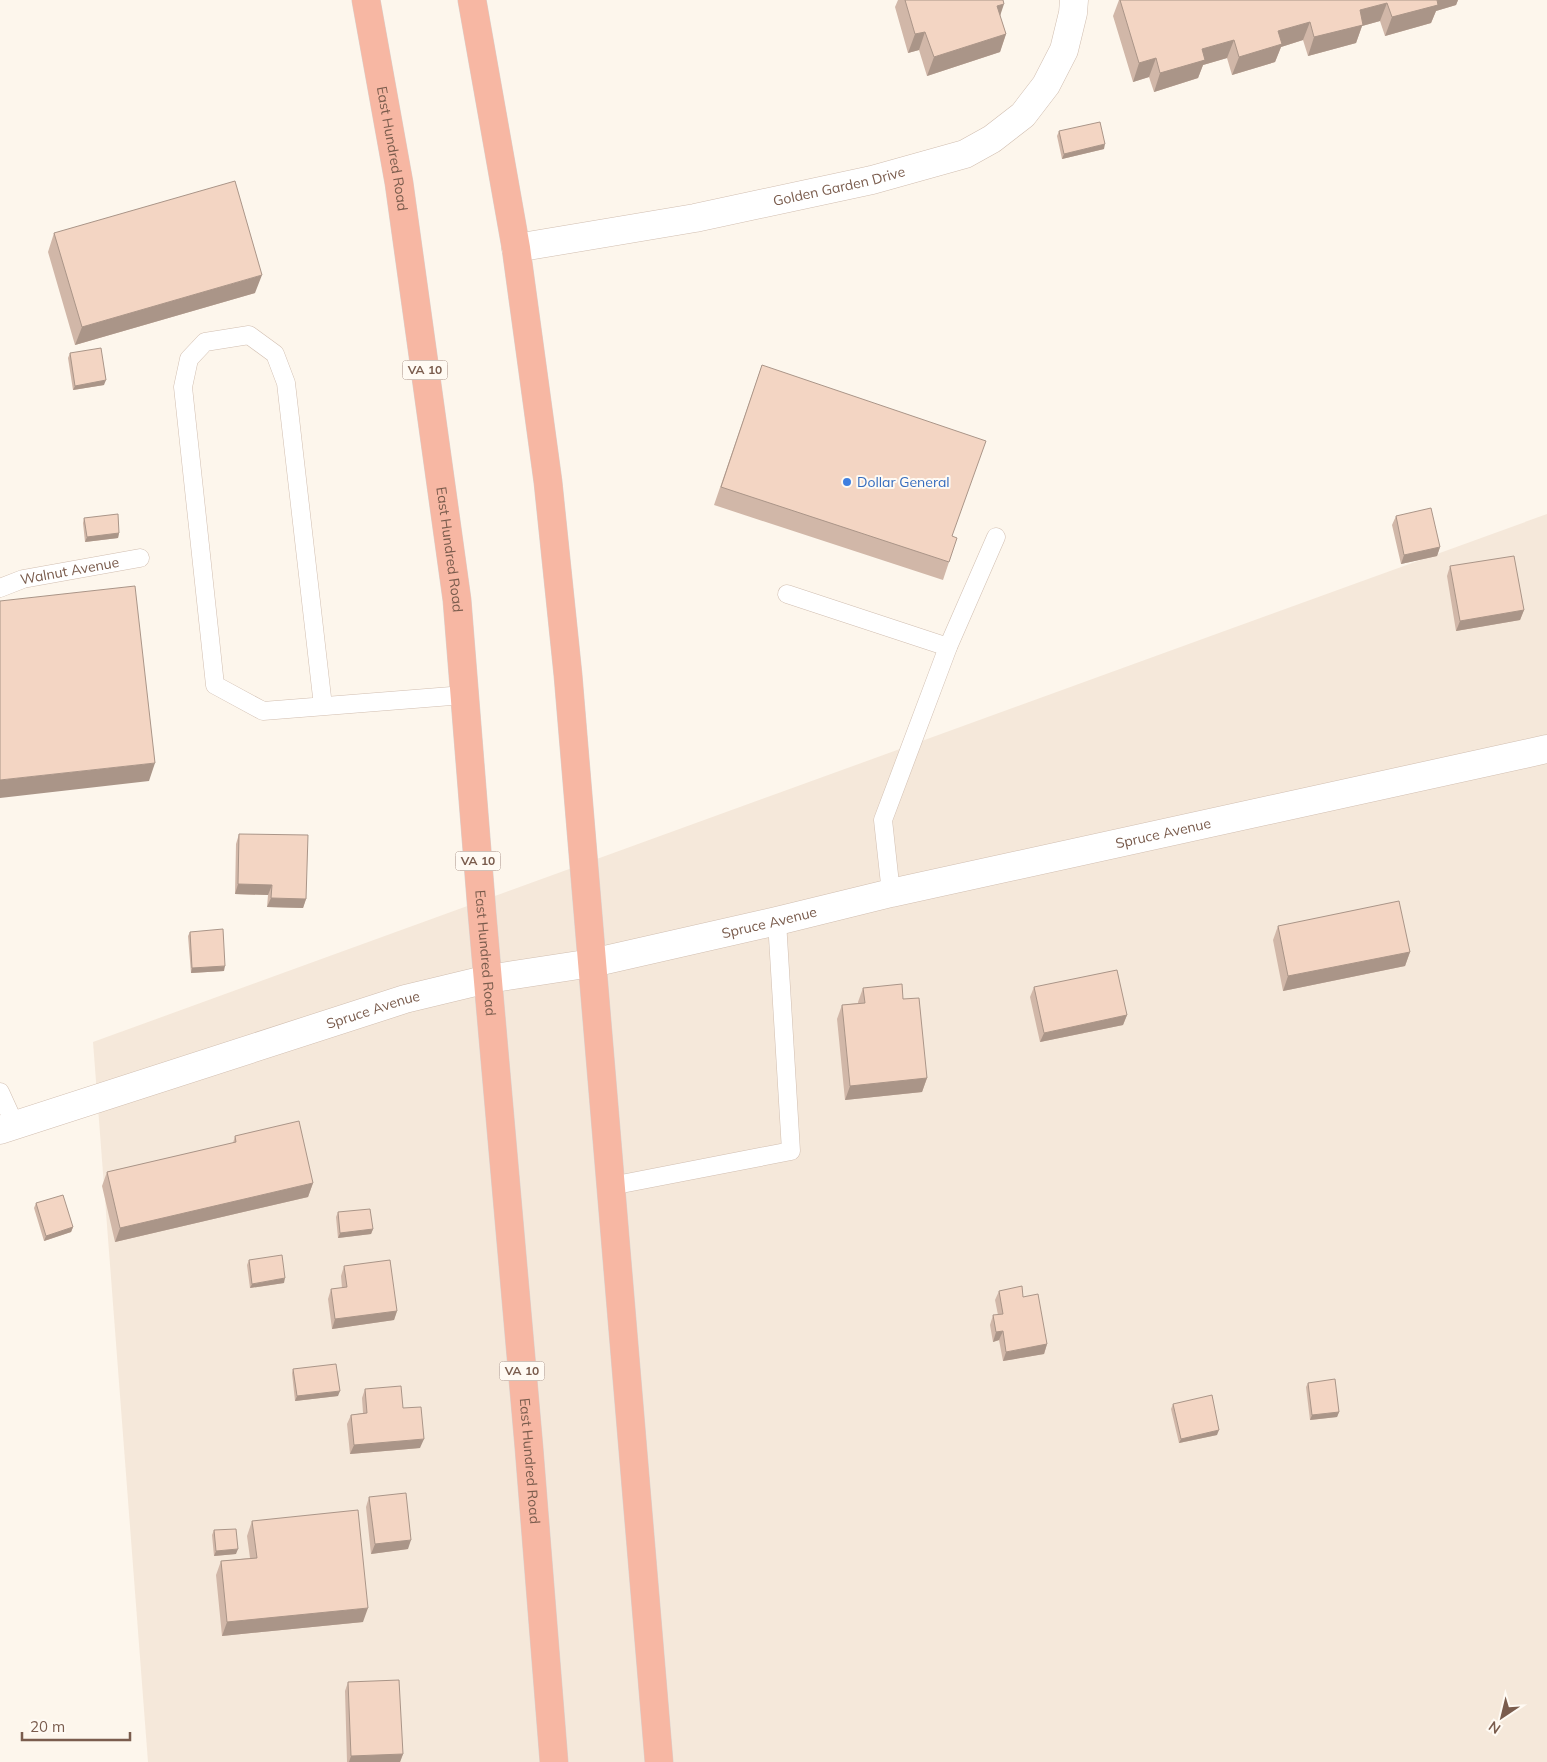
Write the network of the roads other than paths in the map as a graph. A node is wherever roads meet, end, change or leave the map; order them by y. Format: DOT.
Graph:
graph roads {
  1 [pos="366,0"];
  2 [pos="472,0"];
  3 [pos="1074,0"];
  4 [pos="516,248"];
  5 [pos="996,537"];
  6 [pos="140,558"];
  7 [pos="0,588"];
  8 [pos="786,594"];
  9 [pos="948,647"];
  10 [pos="464,695"];
  11 [pos="323,706"];
  12 [pos="1547,748"];
  13 [pos="891,893"];
  14 [pos="777,922"];
  15 [pos="592,963"];
  16 [pos="488,979"];
  17 [pos="0,1092"];
  18 [pos="7,1128"];
  19 [pos="611,1186"];
  20 [pos="554,1762"];
  21 [pos="659,1762"];
  1 -- 10 [label="highway, East Hundred Road / VA 10"];
  2 -- 4 [label="highway"];
  3 -- 4 [label="street, Golden Garden Drive"];
  4 -- 15 [label="highway"];
  5 -- 9 [label="lane"];
  6 -- 7 [label="lane, Walnut Avenue"];
  8 -- 9 [label="lane"];
  9 -- 13 [label="lane"];
  10 -- 11 [label="lane"];
  10 -- 16 [label="highway, East Hundred Road / VA 10"];
  11 -- 11 [label="lane"];
  12 -- 13 [label="street, Spruce Avenue"];
  13 -- 14 [label="street, Spruce Avenue"];
  14 -- 15 [label="street, Spruce Avenue"];
  14 -- 19 [label="lane"];
  15 -- 16 [label="street, Spruce Avenue"];
  15 -- 19 [label="highway"];
  16 -- 18 [label="street, Spruce Avenue"];
  16 -- 20 [label="highway, East Hundred Road / VA 10"];
  17 -- 18 [label="lane"];
  19 -- 21 [label="highway"];
}
